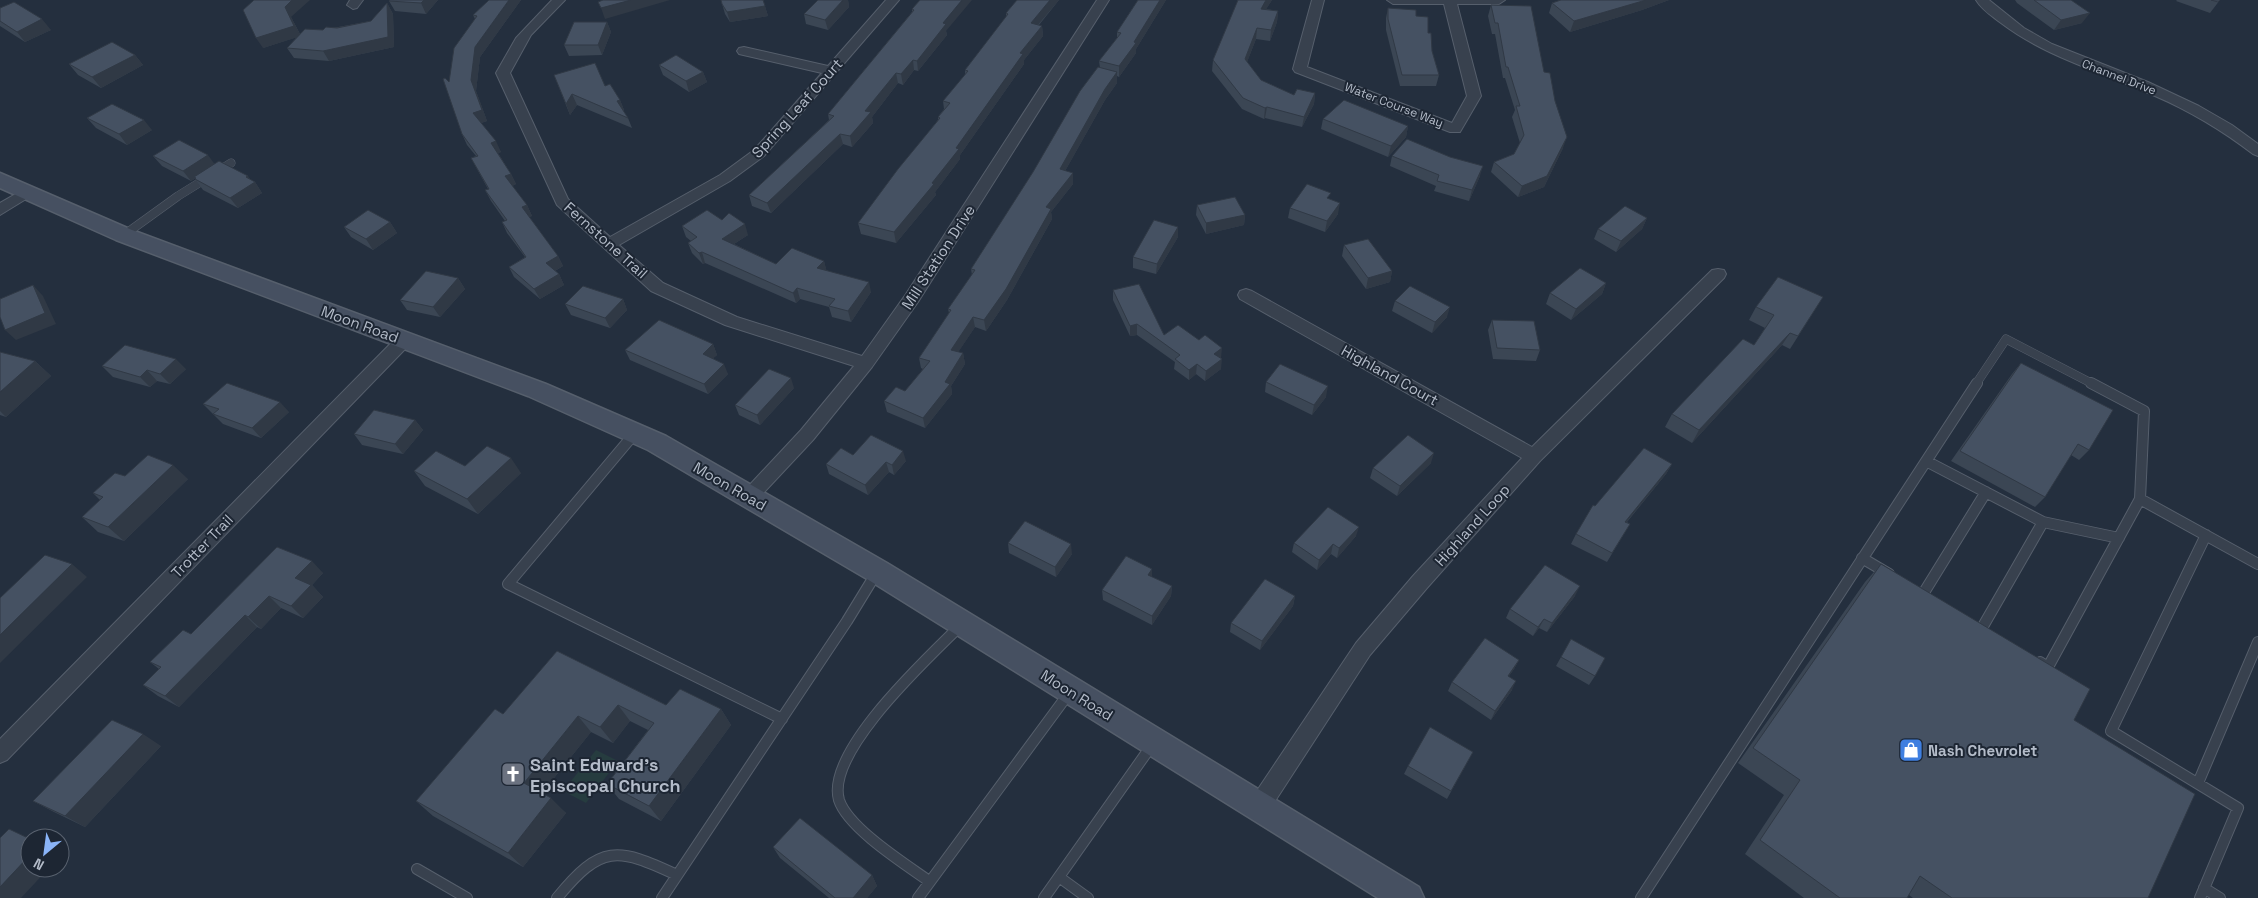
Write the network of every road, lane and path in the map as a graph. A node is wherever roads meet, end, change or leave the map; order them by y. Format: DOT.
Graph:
graph roads {
  1 [pos="559,0"];
  2 [pos="893,0"];
  3 [pos="1103,0"];
  4 [pos="1318,0"];
  5 [pos="1393,0"];
  6 [pos="1499,0"];
  7 [pos="1982,0"];
  8 [pos="1450,1"];
  9 [pos="744,51"];
  10 [pos="831,71"];
  11 [pos="2258,151"];
  12 [pos="231,163"];
  13 [pos="0,180"];
  14 [pos="26,193"];
  15 [pos="0,210"];
  16 [pos="124,235"];
  17 [pos="609,244"];
  18 [pos="1718,274"];
  19 [pos="1246,295"];
  20 [pos="404,340"];
  21 [pos="866,363"];
  22 [pos="635,433"];
  23 [pos="1534,456"];
  24 [pos="1926,461"];
  25 [pos="1986,492"];
  26 [pos="750,497"];
  27 [pos="2140,499"];
  28 [pos="2043,522"];
  29 [pos="2206,535"];
  30 [pos="2119,538"];
  31 [pos="1862,558"];
  32 [pos="2258,564"];
  33 [pos="877,571"];
  34 [pos="1900,581"];
  35 [pos="1924,594"];
  36 [pos="962,624"];
  37 [pos="1982,628"];
  38 [pos="2258,642"];
  39 [pos="2032,657"];
  40 [pos="1071,690"];
  41 [pos="782,719"];
  42 [pos="1155,742"];
  43 [pos="0,753"];
  44 [pos="2198,783"];
  45 [pos="1260,805"];
  46 [pos="417,870"];
  47 [pos="677,875"];
  48 [pos="1059,877"];
  49 [pos="929,881"];
  50 [pos="2202,893"];
  51 [pos="466,898"];
  52 [pos="557,898"];
  53 [pos="662,898"];
  54 [pos="918,898"];
  55 [pos="1044,898"];
  56 [pos="1088,898"];
  57 [pos="1408,898"];
  58 [pos="1641,898"];
  59 [pos="2220,898"];
  1 -- 17 [label="street, Fernstone Trail"];
  2 -- 10 [label="street, Spring Leaf Court"];
  3 -- 21 [label="street, Mill Station Drive"];
  4 -- 8 [label="street, Water Course Way"];
  5 -- 8 [label="street"];
  6 -- 8 [label="street"];
  7 -- 11 [label="street, Channel Drive"];
  9 -- 10 [label="street"];
  10 -- 17 [label="street, Spring Leaf Court"];
  12 -- 16 [label="lane"];
  13 -- 14 [label="street, Moon Road"];
  14 -- 15 [label="street"];
  14 -- 16 [label="street, Moon Road"];
  16 -- 20 [label="street, Moon Road"];
  17 -- 21 [label="street, Fernstone Trail"];
  18 -- 23 [label="street, Highland Loop"];
  19 -- 23 [label="street, Highland Court"];
  20 -- 22 [label="street, Moon Road"];
  20 -- 43 [label="street, Trotter Trail"];
  21 -- 26 [label="street, Mill Station Drive"];
  22 -- 26 [label="street, Moon Road"];
  22 -- 41 [label="lane"];
  23 -- 45 [label="street, Highland Loop"];
  24 -- 25 [label="lane"];
  24 -- 27 [label="lane"];
  24 -- 31 [label="lane"];
  25 -- 28 [label="lane"];
  25 -- 35 [label="lane"];
  26 -- 33 [label="street, Moon Road"];
  27 -- 29 [label="lane"];
  27 -- 30 [label="lane"];
  28 -- 30 [label="lane"];
  28 -- 37 [label="lane"];
  29 -- 32 [label="lane"];
  29 -- 44 [label="lane"];
  30 -- 39 [label="lane"];
  31 -- 34 [label="lane"];
  31 -- 58 [label="lane"];
  33 -- 36 [label="street, Moon Road"];
  33 -- 41 [label="lane"];
  36 -- 40 [label="street, Moon Road"];
  36 -- 49 [label="lane"];
  38 -- 44 [label="lane"];
  40 -- 42 [label="street, Moon Road"];
  40 -- 49 [label="lane"];
  41 -- 47 [label="lane"];
  42 -- 45 [label="street, Moon Road"];
  42 -- 48 [label="lane"];
  44 -- 50 [label="lane"];
  45 -- 57 [label="street, Moon Road"];
  46 -- 51 [label="lane"];
  47 -- 52 [label="lane"];
  47 -- 53 [label="lane"];
  48 -- 55 [label="lane"];
  48 -- 56 [label="lane"];
  49 -- 54 [label="lane"];
  50 -- 59 [label="lane"];
}
